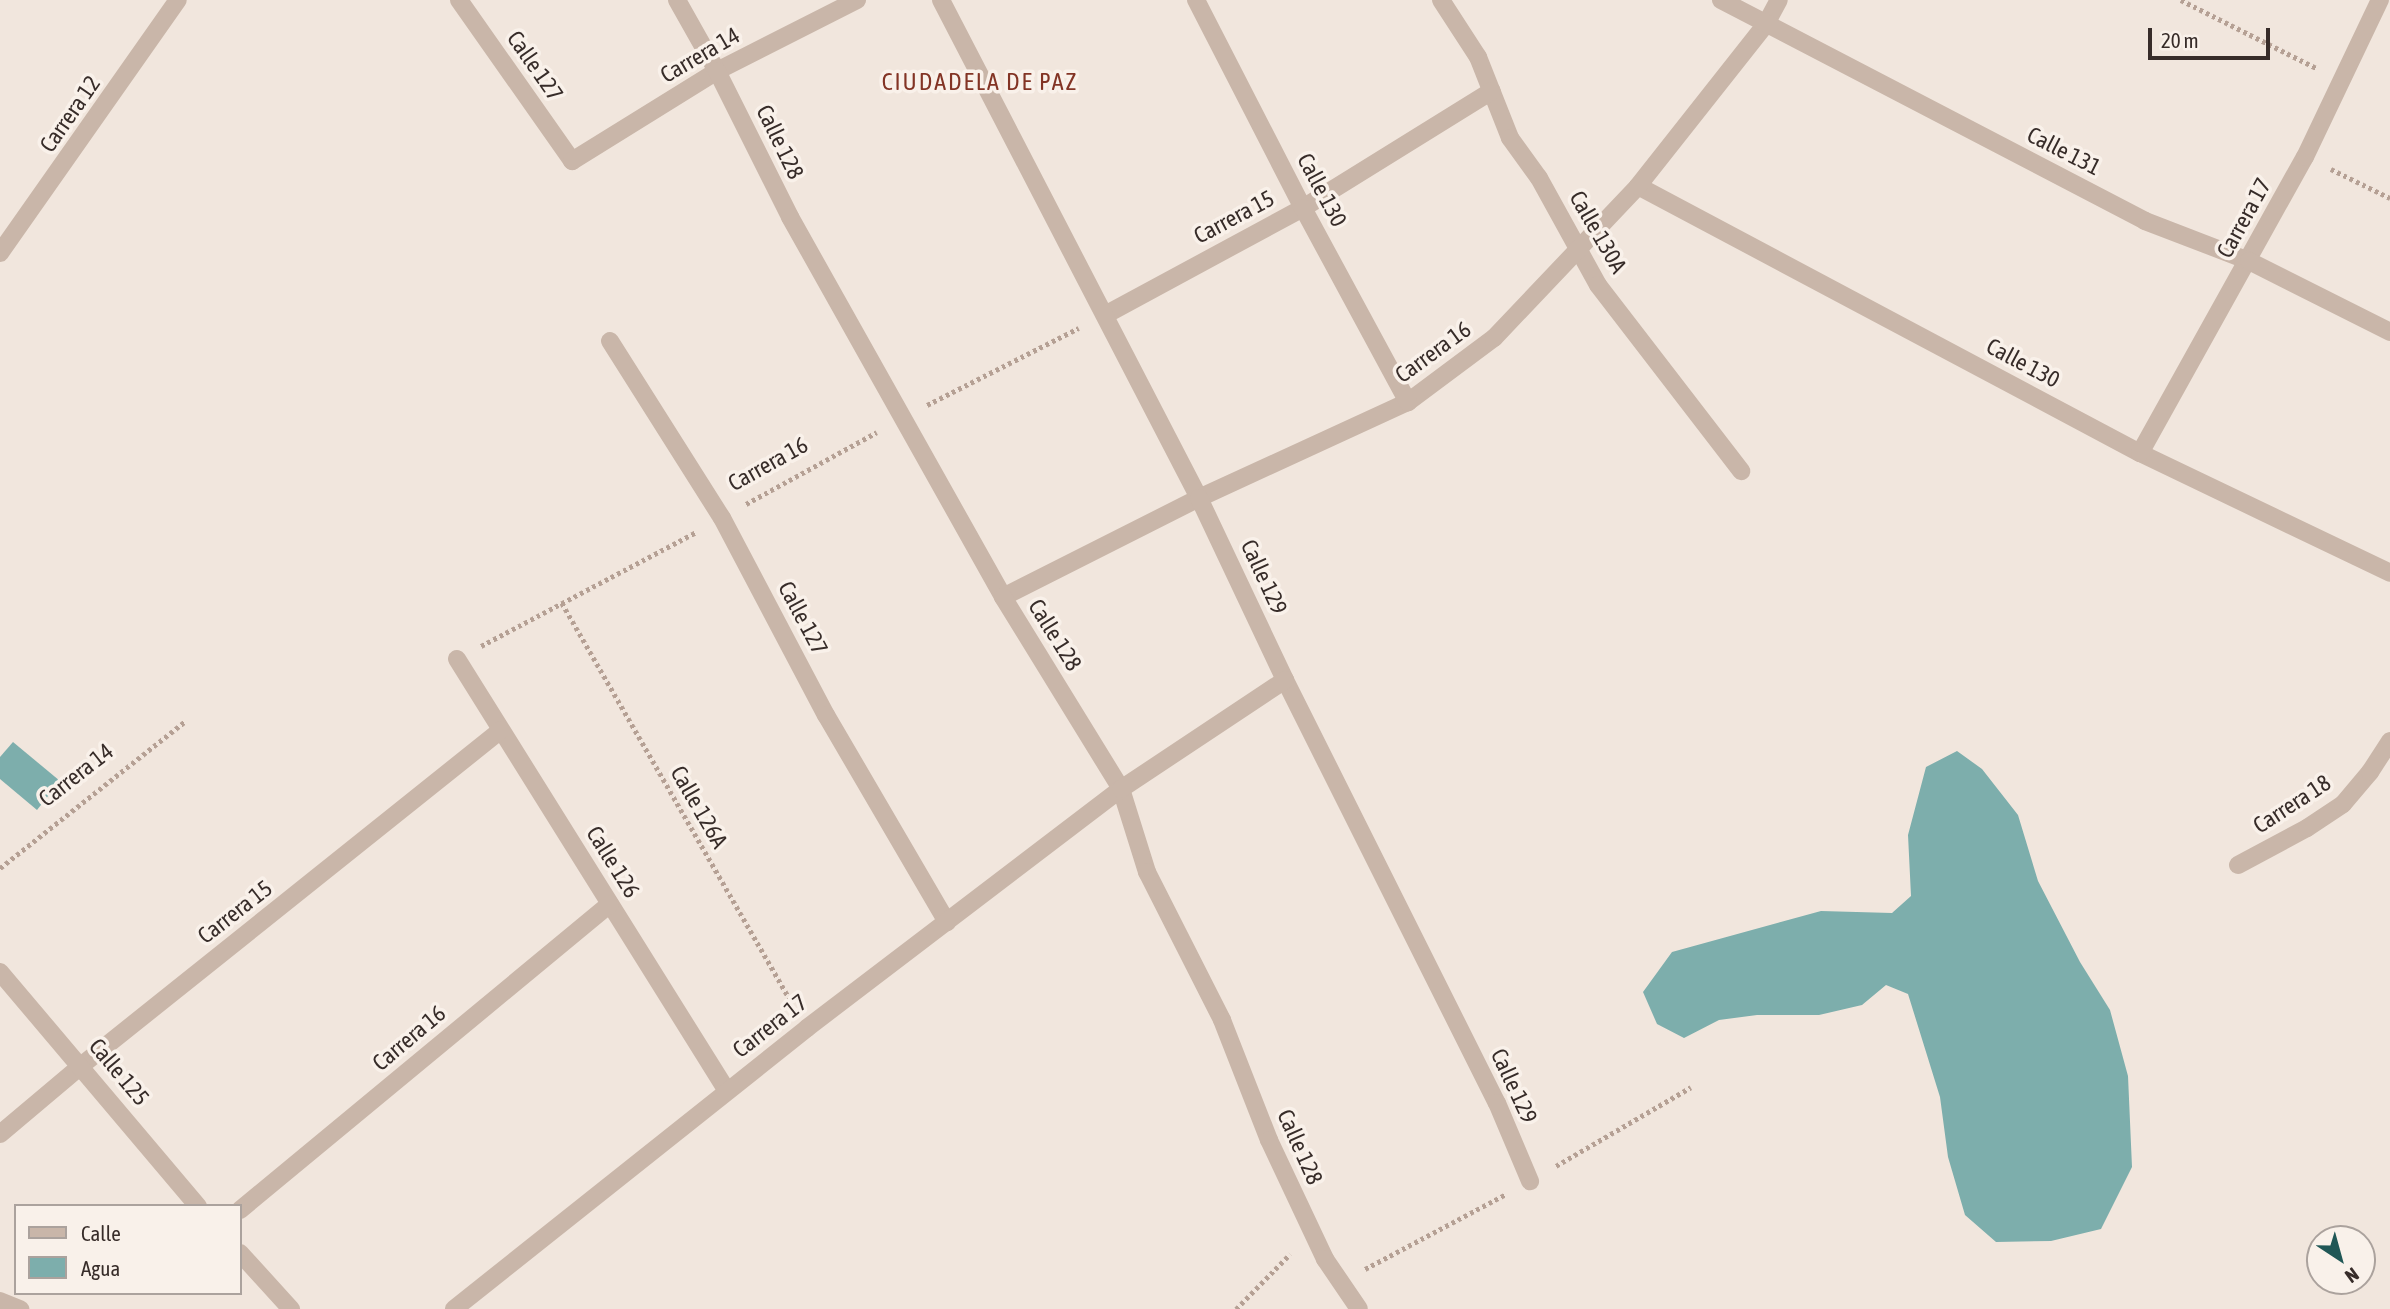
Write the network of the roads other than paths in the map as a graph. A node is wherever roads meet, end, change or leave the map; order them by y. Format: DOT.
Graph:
graph roads {
  1 [pos="178,0"];
  2 [pos="459,0"];
  3 [pos="677,0"];
  4 [pos="857,0"];
  5 [pos="941,0"];
  6 [pos="1196,0"];
  7 [pos="1441,0"];
  8 [pos="1721,0"];
  9 [pos="1779,0"];
  10 [pos="2380,0"];
  11 [pos="1766,24"];
  12 [pos="717,71"];
  13 [pos="1492,91"];
  14 [pos="572,161"];
  15 [pos="1638,186"];
  16 [pos="1303,208"];
  17 [pos="1578,250"];
  18 [pos="0,253"];
  19 [pos="2249,261"];
  20 [pos="1105,315"];
  21 [pos="2390,332"];
  22 [pos="610,341"];
  23 [pos="1408,402"];
  24 [pos="2140,453"];
  25 [pos="1741,471"];
  26 [pos="1199,498"];
  27 [pos="2390,573"];
  28 [pos="1003,597"];
  29 [pos="457,659"];
  30 [pos="1285,680"];
  31 [pos="501,730"];
  32 [pos="2390,741"];
  33 [pos="1121,789"];
  34 [pos="2238,865"];
  35 [pos="610,904"];
  36 [pos="947,922"];
  37 [pos="0,972"];
  38 [pos="82,1065"];
  39 [pos="727,1091"];
  40 [pos="0,1134"];
  41 [pos="1530,1181"];
  42 [pos="196,1204"];
  43 [pos="242,1208"];
  44 [pos="242,1255"];
  45 [pos="0,1301"];
  46 [pos="20,1309"];
  47 [pos="291,1309"];
  48 [pos="454,1309"];
  49 [pos="1359,1309"];
  1 -- 18 [label="street, Carrera 12"];
  2 -- 14 [label="street, Calle 127"];
  3 -- 12 [label="street, Calle 128"];
  4 -- 12 [label="street, Carrera 14"];
  5 -- 20 [label="street, Calle 129"];
  6 -- 16 [label="street, Calle 130"];
  7 -- 13 [label="street, Calle 130A"];
  8 -- 11 [label="street, Calle 131"];
  9 -- 11 [label="street, Carrera 16"];
  10 -- 19 [label="street, Carrera 17"];
  11 -- 15 [label="street, Carrera 16"];
  11 -- 19 [label="street, Calle 131"];
  12 -- 14 [label="street, Carrera 14"];
  12 -- 28 [label="street, Calle 128"];
  13 -- 16 [label="street, Carrera 15"];
  13 -- 17 [label="street, Calle 130A"];
  15 -- 17 [label="street, Carrera 16"];
  15 -- 24 [label="street, Calle 130"];
  16 -- 20 [label="street, Carrera 15"];
  16 -- 23 [label="street, Calle 130"];
  17 -- 23 [label="street, Carrera 16"];
  17 -- 25 [label="street, Calle 130A"];
  19 -- 21 [label="street, Calle 131"];
  19 -- 24 [label="street, Carrera 17"];
  20 -- 26 [label="street, Calle 129"];
  22 -- 36 [label="street, Calle 127"];
  23 -- 26 [label="street, Carrera 16"];
  24 -- 27 [label="street, Calle 130"];
  26 -- 28 [label="street, Carrera 16"];
  26 -- 30 [label="street, Calle 129"];
  28 -- 33 [label="street, Calle 128"];
  29 -- 31 [label="street, Calle 126"];
  30 -- 33 [label="street, Carrera 17"];
  30 -- 41 [label="street, Calle 129"];
  31 -- 35 [label="street, Calle 126"];
  31 -- 38 [label="street, Carrera 15"];
  32 -- 34 [label="street, Carrera 18"];
  33 -- 36 [label="street, Carrera 17"];
  33 -- 49 [label="street, Calle 128"];
  35 -- 39 [label="street, Calle 126"];
  35 -- 43 [label="street, Carrera 16"];
  36 -- 39 [label="street, Carrera 17"];
  37 -- 38 [label="street, Calle 125"];
  38 -- 40 [label="street, Carrera 15"];
  38 -- 42 [label="street, Calle 125"];
  39 -- 48 [label="street, Carrera 17"];
  44 -- 47 [label="street"];
  45 -- 46 [label="street"];
}
